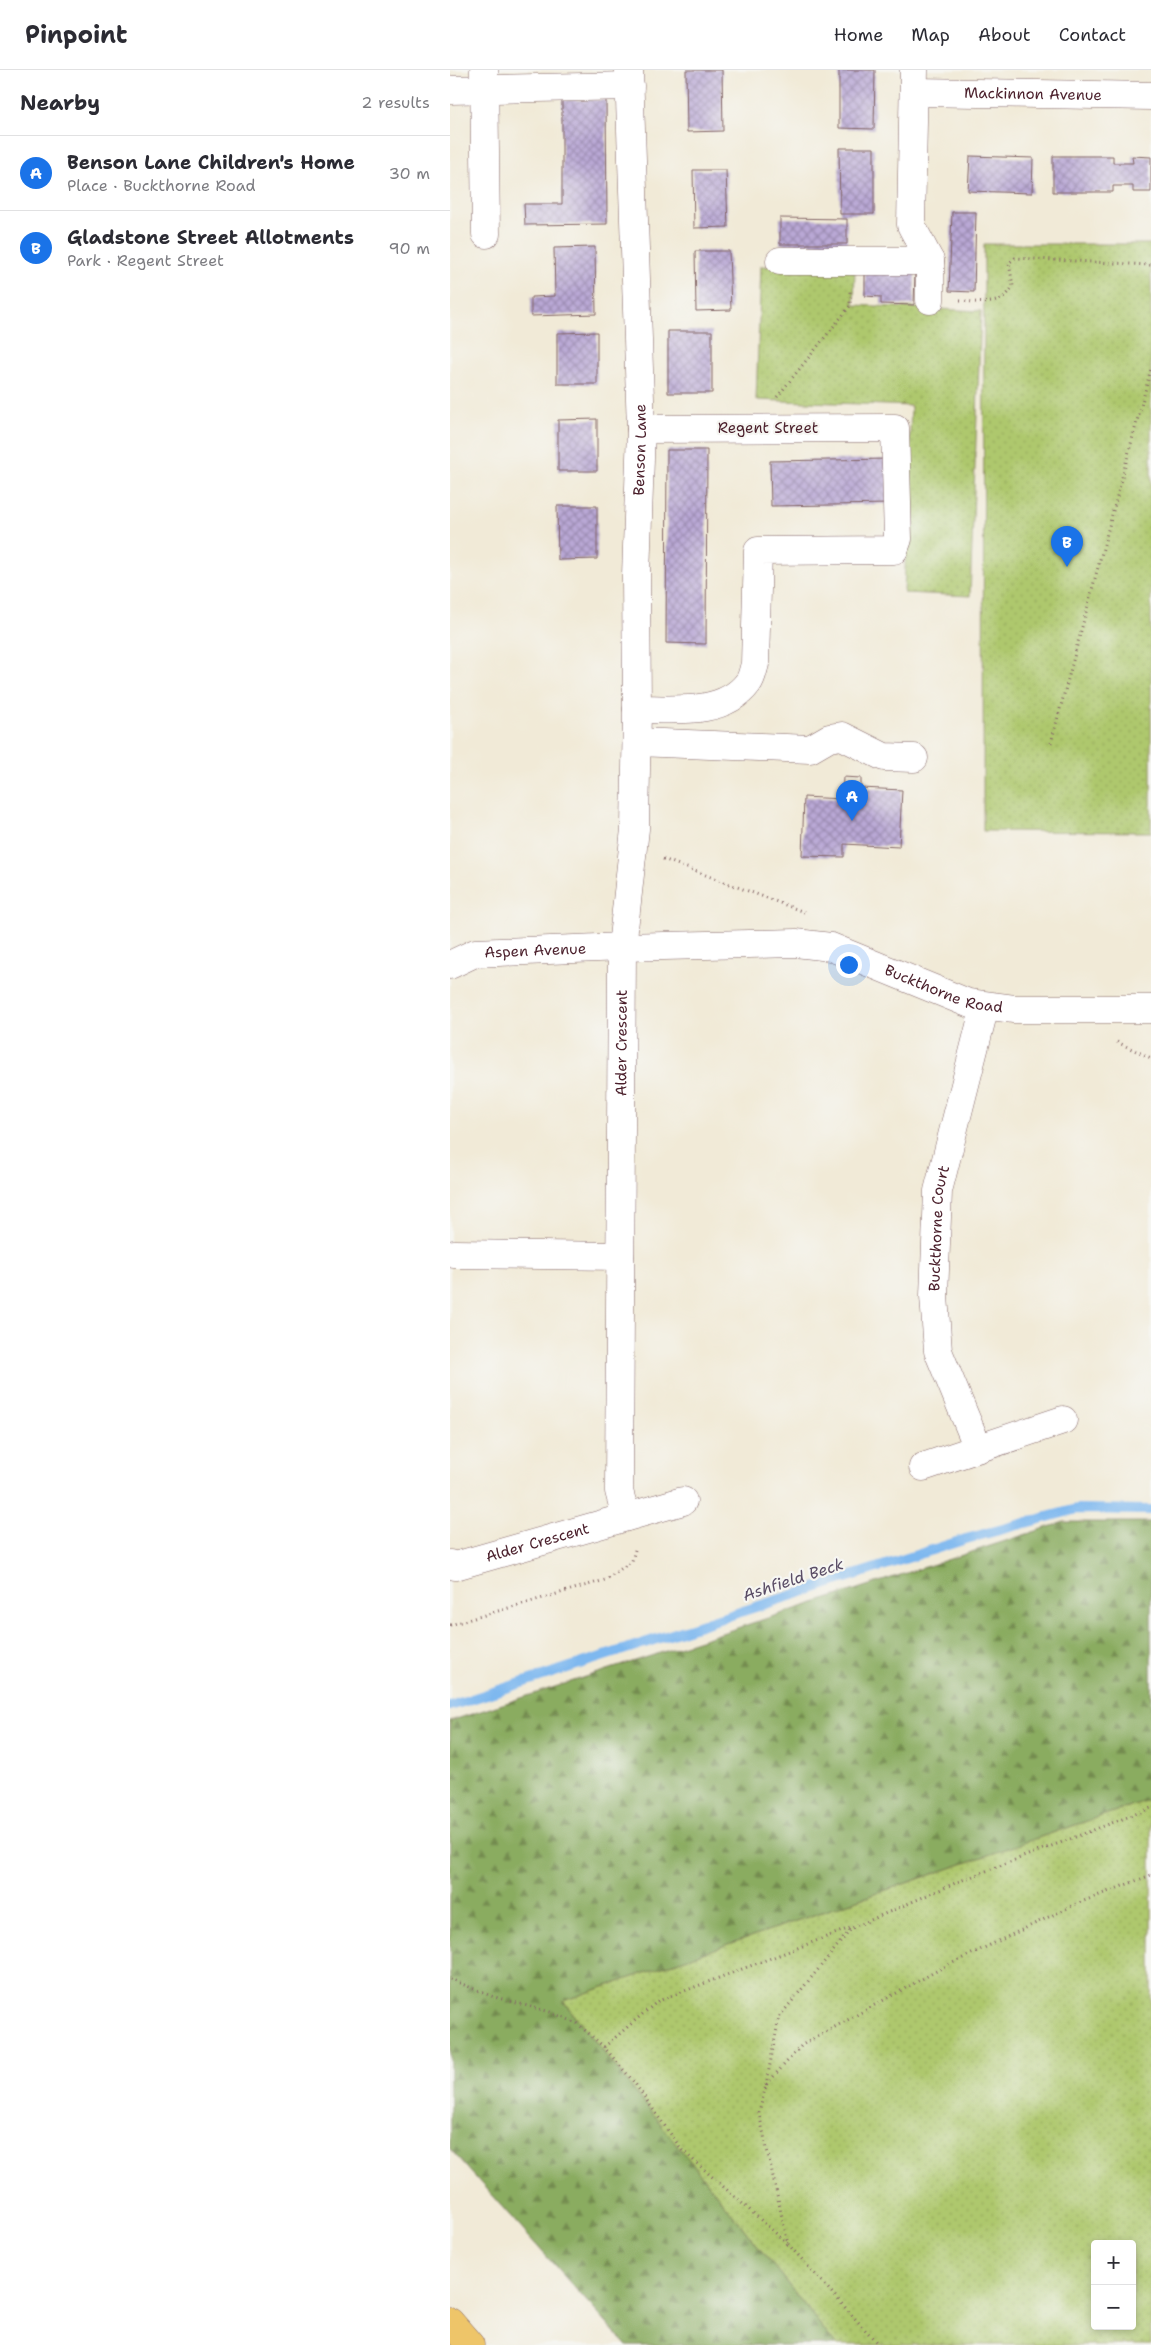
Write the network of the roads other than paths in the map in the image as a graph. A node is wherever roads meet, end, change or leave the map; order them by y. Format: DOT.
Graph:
graph roads {
  1 [pos="630,78"];
  2 [pos="484,80"];
  3 [pos="915,81"];
  4 [pos="450,90"];
  5 [pos="1151,96"];
  6 [pos="486,234"];
  7 [pos="780,261"];
  8 [pos="930,261"];
  9 [pos="930,300"];
  10 [pos="641,429"];
  11 [pos="637,709"];
  12 [pos="637,742"];
  13 [pos="914,758"];
  14 [pos="635,829"];
  15 [pos="622,947"];
  16 [pos="450,965"];
  17 [pos="985,1006"];
  18 [pos="1151,1009"];
  19 [pos="454,1254"];
  20 [pos="620,1256"];
  21 [pos="1063,1420"];
  22 [pos="978,1448"];
  23 [pos="923,1467"];
  24 [pos="683,1501"];
  25 [pos="626,1517"];
  26 [pos="450,1564"];
  27 [pos="450,2322"];
  28 [pos="470,2345"];
  1 -- 2 [label="street"];
  1 -- 10 [label="street, Benson Lane"];
  2 -- 4 [label="street"];
  2 -- 6 [label="street"];
  3 -- 5 [label="street, Mackinnon Avenue"];
  3 -- 8 [label="street, Mackinnon Avenue"];
  7 -- 8 [label="street"];
  8 -- 9 [label="street"];
  10 -- 11 [label="street, Benson Lane"];
  10 -- 11 [label="street, Regent Street"];
  11 -- 12 [label="street, Benson Lane"];
  12 -- 13 [label="street"];
  12 -- 14 [label="street, Benson Lane"];
  14 -- 15 [label="street, Alder Crescent"];
  15 -- 16 [label="street, Aspen Avenue"];
  15 -- 17 [label="street, Buckthorne Road"];
  15 -- 20 [label="street, Alder Crescent"];
  17 -- 18 [label="street, Buckthorne Road"];
  17 -- 22 [label="street, Buckthorne Court"];
  19 -- 20 [label="street"];
  20 -- 25 [label="street, Alder Crescent"];
  21 -- 22 [label="street"];
  22 -- 23 [label="street"];
  24 -- 25 [label="street, Alder Crescent"];
  25 -- 26 [label="street, Alder Crescent"];
  27 -- 28 [label="highway"];
}
